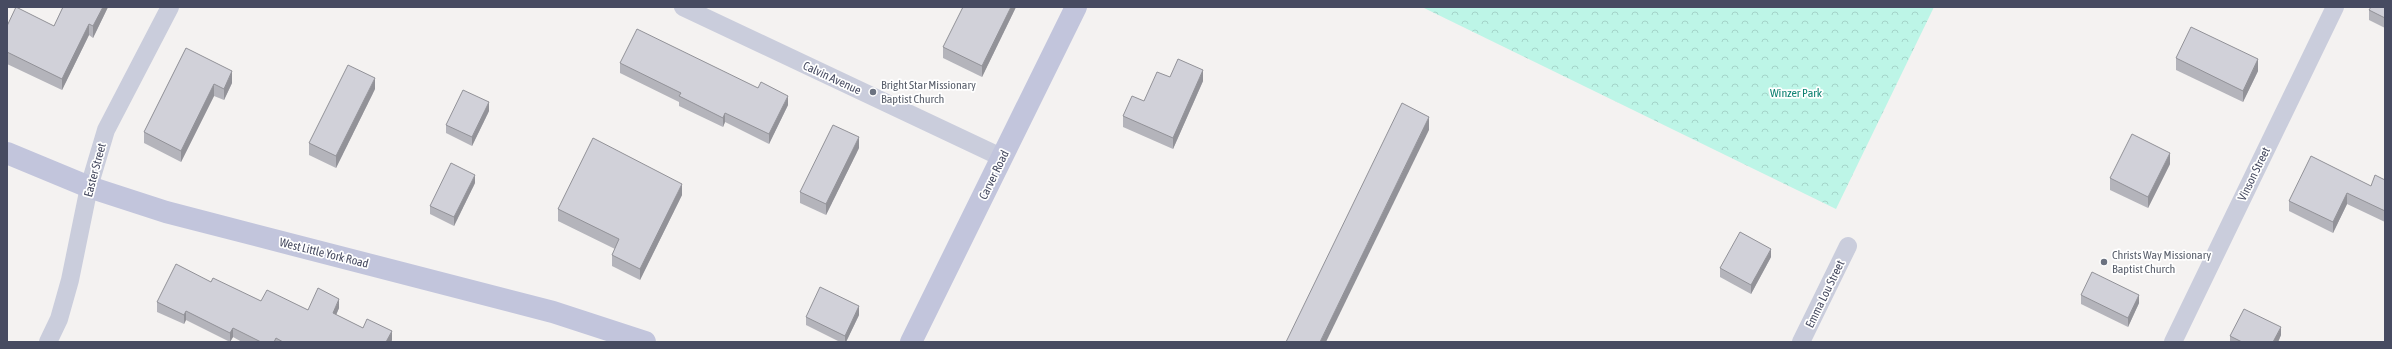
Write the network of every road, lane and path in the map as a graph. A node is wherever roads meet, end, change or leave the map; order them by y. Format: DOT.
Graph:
graph roads {
  1 [pos="170,7"];
  2 [pos="683,7"];
  3 [pos="1076,7"];
  4 [pos="2335,7"];
  5 [pos="7,152"];
  6 [pos="1003,158"];
  7 [pos="89,187"];
  8 [pos="1848,246"];
  9 [pos="48,342"];
  10 [pos="645,342"];
  11 [pos="911,342"];
  12 [pos="1801,342"];
  13 [pos="2173,342"];
  1 -- 7 [label="street, Easter Street"];
  2 -- 6 [label="street, Calvin Avenue"];
  3 -- 6 [label="street, Carver Road"];
  4 -- 13 [label="street, Vinson Street"];
  5 -- 7 [label="street, West Little York Road"];
  6 -- 11 [label="street, Carver Road"];
  7 -- 9 [label="street, Easter Street"];
  7 -- 10 [label="street, West Little York Road"];
  8 -- 12 [label="street, Emma Lou Street"];
}
